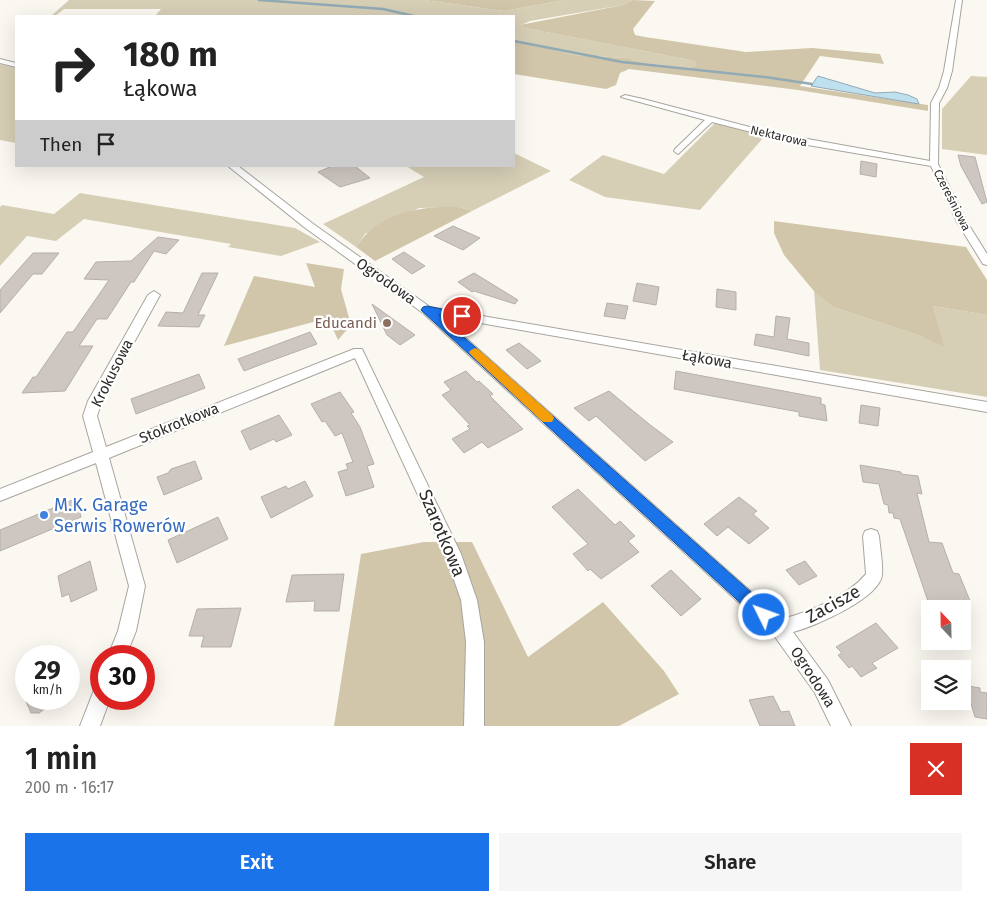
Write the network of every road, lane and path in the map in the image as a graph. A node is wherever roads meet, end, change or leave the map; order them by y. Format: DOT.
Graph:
graph roads {
  1 [pos="959,0"];
  2 [pos="0,61"];
  3 [pos="8,63"];
  4 [pos="15,65"];
  5 [pos="0,67"];
  6 [pos="625,97"];
  7 [pos="711,119"];
  8 [pos="678,151"];
  9 [pos="934,164"];
  10 [pos="233,167"];
  11 [pos="987,262"];
  12 [pos="154,295"];
  13 [pos="427,310"];
  14 [pos="358,352"];
  15 [pos="987,407"];
  16 [pos="100,455"];
  17 [pos="0,495"];
  18 [pos="870,536"];
  19 [pos="779,628"];
  20 [pos="121,645"];
  21 [pos="96,710"];
  22 [pos="90,726"];
  23 [pos="474,726"];
  24 [pos="841,726"];
  1 -- 9 [label="street, Czereśniowa"];
  2 -- 3 [label="street"];
  3 -- 4 [label="street"];
  3 -- 5 [label="street"];
  6 -- 7 [label="street, Nektarowa"];
  7 -- 8 [label="street"];
  7 -- 9 [label="street, Nektarowa"];
  9 -- 11 [label="street, Czereśniowa"];
  10 -- 13 [label="street, Ogrodowa"];
  12 -- 16 [label="street, Krokusowa"];
  13 -- 15 [label="street, Łąkowa"];
  13 -- 19 [label="street, Ogrodowa"];
  14 -- 16 [label="street, Stokrotkowa"];
  14 -- 23 [label="street, Szarotkowa"];
  16 -- 17 [label="street, Stokrotkowa"];
  16 -- 20 [label="street, Krokusowa"];
  18 -- 19 [label="street, Zacisze"];
  19 -- 24 [label="street, Ogrodowa"];
  21 -- 22 [label="street"];
}
